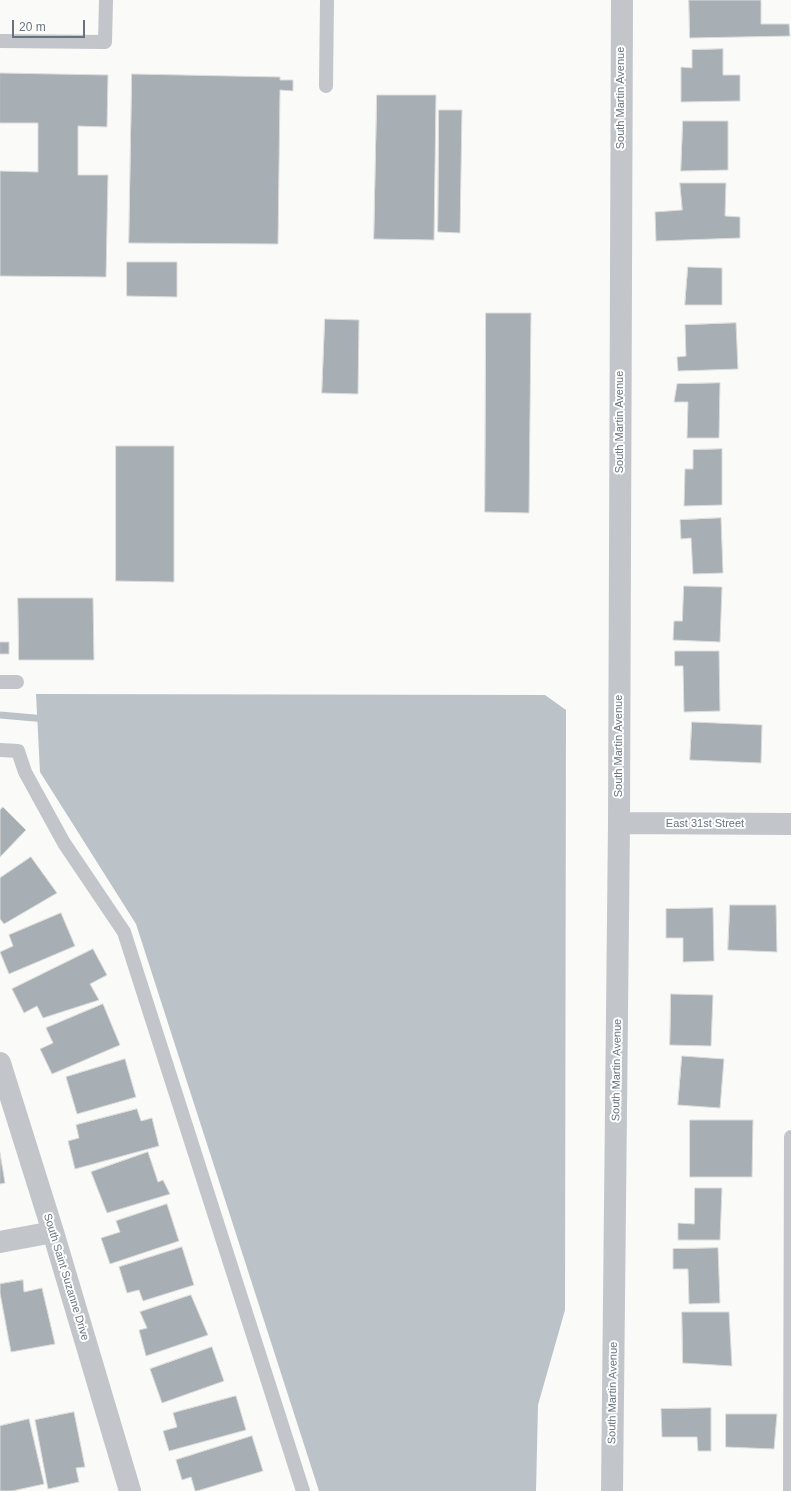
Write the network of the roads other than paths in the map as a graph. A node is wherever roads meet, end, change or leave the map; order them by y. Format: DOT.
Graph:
graph roads {
  1 [pos="106,0"];
  2 [pos="327,0"];
  3 [pos="622,0"];
  4 [pos="0,41"];
  5 [pos="326,86"];
  6 [pos="0,682"];
  7 [pos="17,682"];
  8 [pos="0,750"];
  9 [pos="619,823"];
  10 [pos="791,824"];
  11 [pos="0,1063"];
  12 [pos="791,1137"];
  13 [pos="53,1232"];
  14 [pos="0,1242"];
  15 [pos="130,1491"];
  16 [pos="302,1491"];
  17 [pos="612,1491"];
  18 [pos="790,1491"];
  1 -- 4 [label="lane"];
  2 -- 5 [label="lane"];
  3 -- 9 [label="street, South Martin Avenue"];
  6 -- 7 [label="lane"];
  8 -- 16 [label="lane"];
  9 -- 10 [label="street, East 31st Street"];
  9 -- 17 [label="street, South Martin Avenue"];
  11 -- 13 [label="street, South Saint Suzanne Drive"];
  12 -- 18 [label="lane"];
  13 -- 14 [label="street"];
  13 -- 15 [label="street, South Saint Suzanne Drive"];
}
